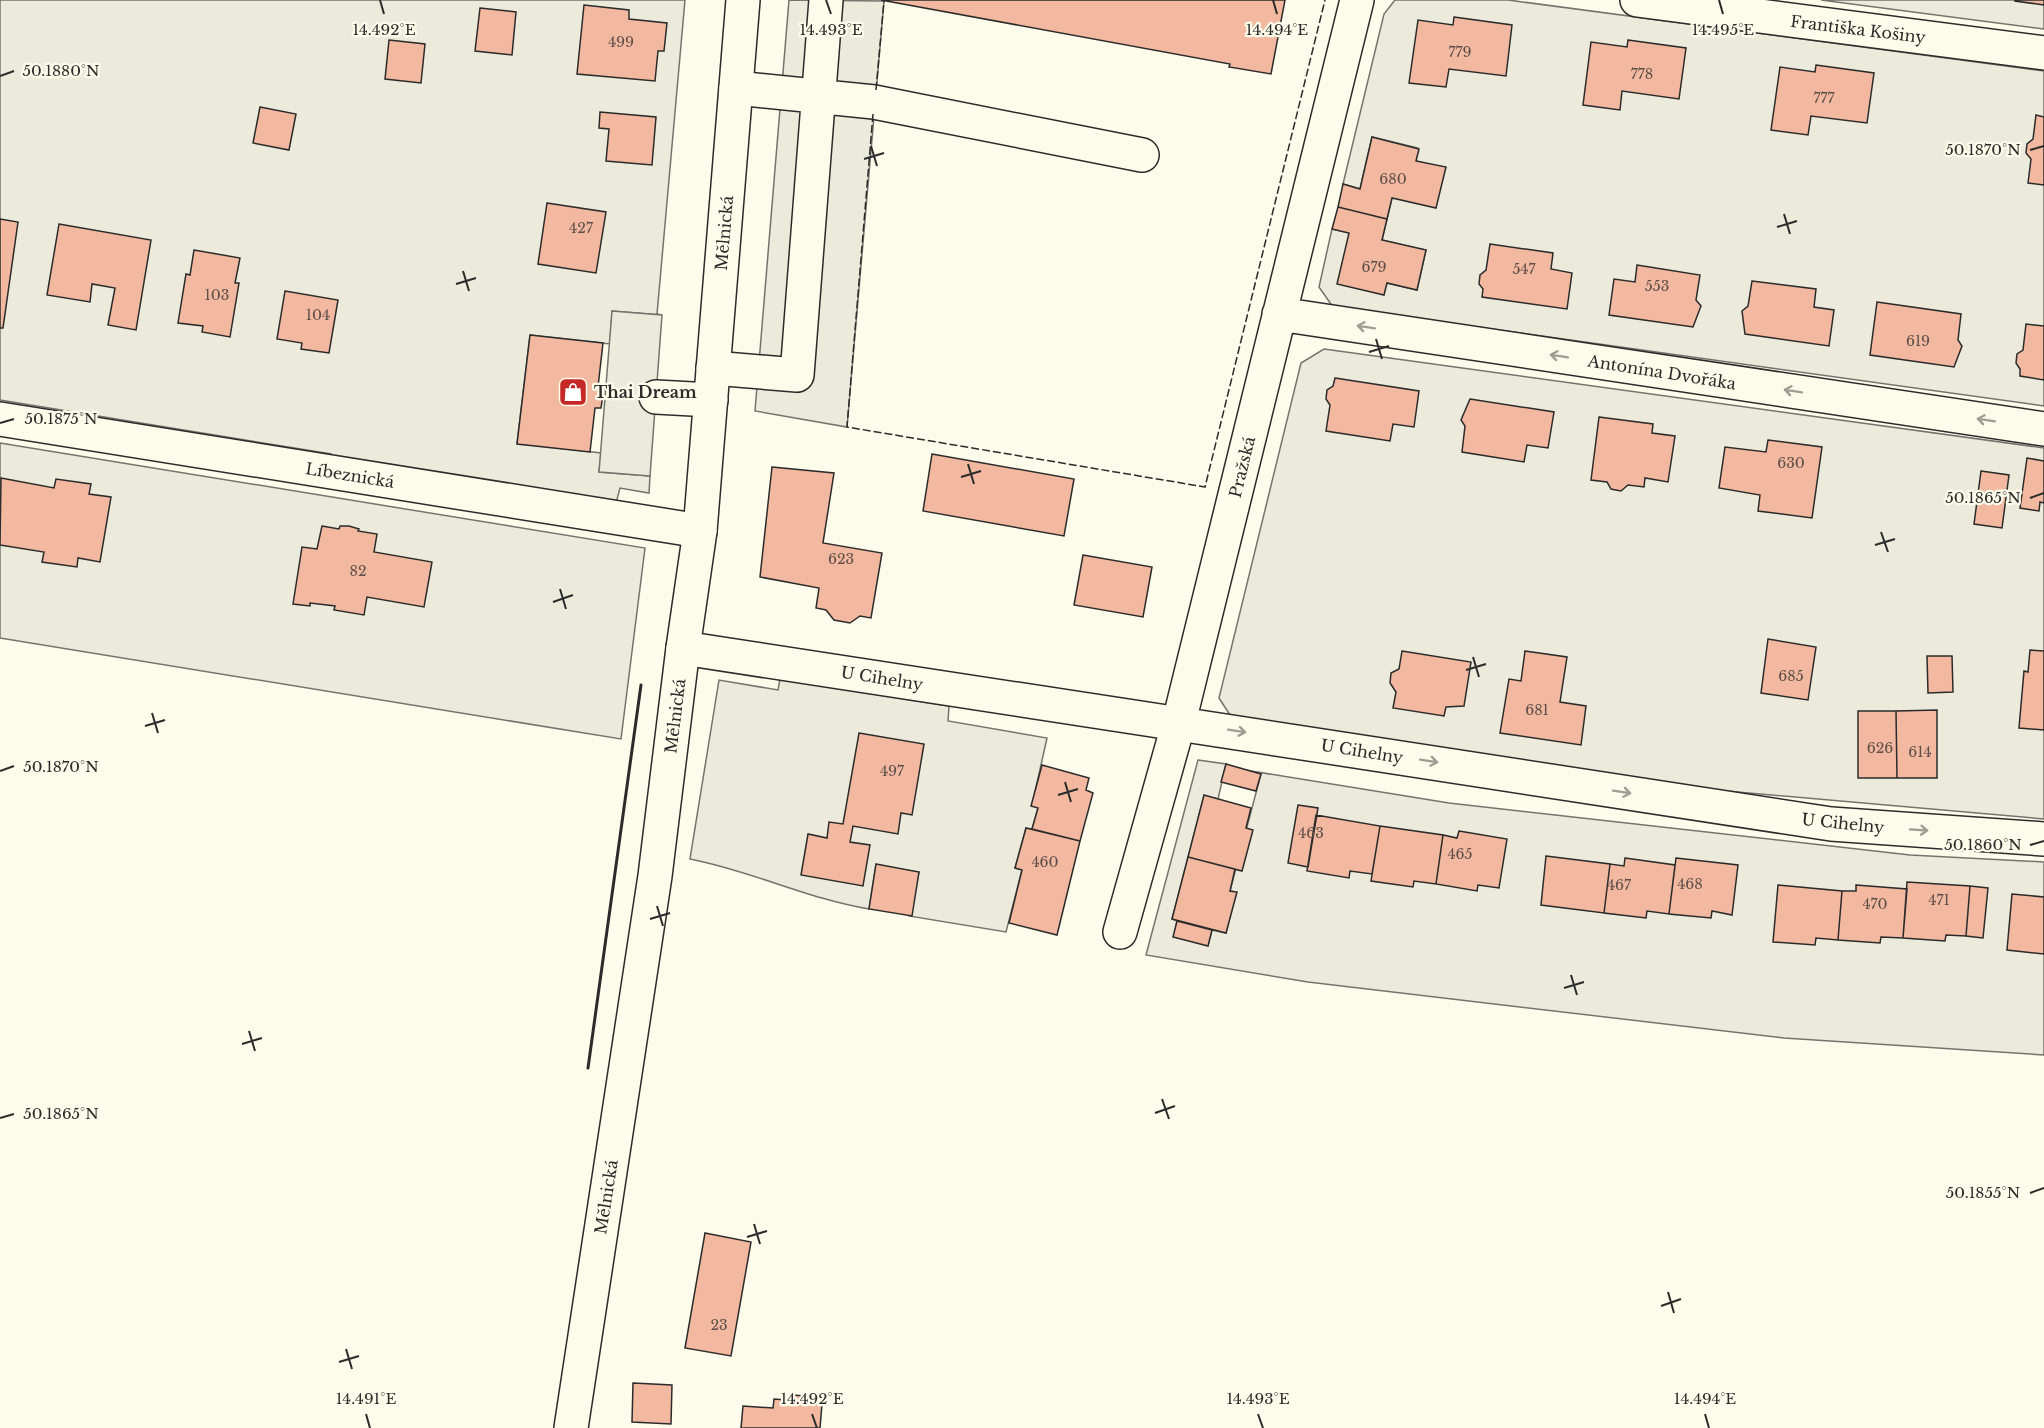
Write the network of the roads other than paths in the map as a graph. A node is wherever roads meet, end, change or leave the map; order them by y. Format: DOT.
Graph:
graph roads {
  1 [pos="743,0"];
  2 [pos="826,0"];
  3 [pos="1357,0"];
  4 [pos="1637,0"];
  5 [pos="2044,53"];
  6 [pos="736,88"];
  7 [pos="818,96"];
  8 [pos="1142,155"];
  9 [pos="1279,314"];
  10 [pos="713,368"];
  11 [pos="656,397"];
  12 [pos="711,400"];
  13 [pos="0,418"];
  14 [pos="2044,429"];
  15 [pos="700,531"];
  16 [pos="682,648"];
  17 [pos="1179,722"];
  18 [pos="2044,839"];
  19 [pos="1120,932"];
  20 [pos="571,1428"];
  1 -- 6 [label="street, Mělnická"];
  2 -- 7 [label="street"];
  3 -- 9 [label="street, Pražská"];
  4 -- 5 [label="street, Františka Košiny"];
  6 -- 7 [label="street"];
  6 -- 10 [label="street, Mělnická"];
  7 -- 8 [label="street"];
  7 -- 10 [label="street"];
  14 -- 9 [label="street, Antonína Dvořáka, one-way"];
  9 -- 17 [label="street, Pražská"];
  10 -- 12 [label="street, Mělnická"];
  11 -- 12 [label="street"];
  12 -- 15 [label="street, Mělnická"];
  13 -- 15 [label="street, Líbeznická"];
  15 -- 16 [label="street, Mělnická"];
  16 -- 17 [label="street, U Cihelny"];
  16 -- 20 [label="street, Mělnická"];
  17 -- 18 [label="street, U Cihelny, one-way"];
  17 -- 19 [label="street, Pražská"];
}
